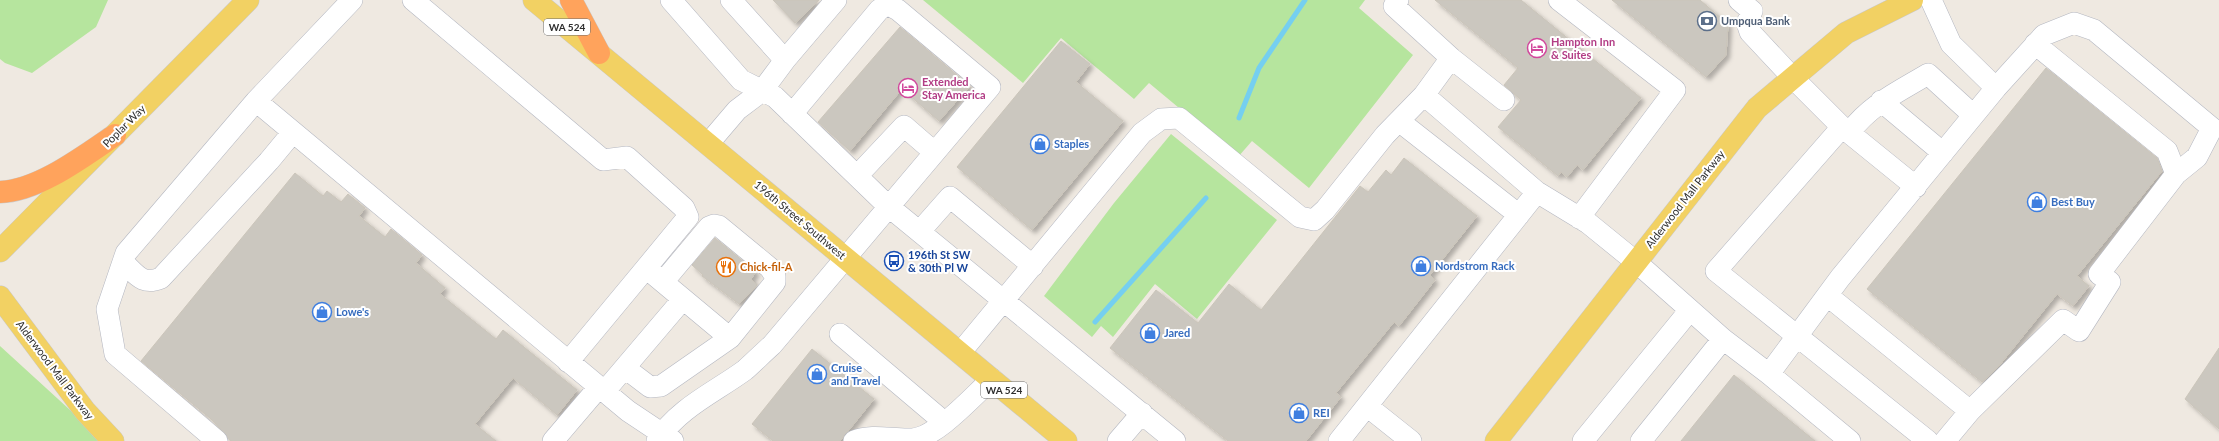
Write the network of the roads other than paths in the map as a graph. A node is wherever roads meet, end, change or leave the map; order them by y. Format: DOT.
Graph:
graph roads {
  1 [pos="248,0"];
  2 [pos="352,0"];
  3 [pos="413,0"];
  4 [pos="534,0"];
  5 [pos="571,0"];
  6 [pos="671,0"];
  7 [pos="731,0"];
  8 [pos="836,0"];
  9 [pos="1398,0"];
  10 [pos="1559,0"];
  11 [pos="1912,0"];
  12 [pos="1931,0"];
  13 [pos="1752,4"];
  14 [pos="2035,44"];
  15 [pos="599,53"];
  16 [pos="1451,58"];
  17 [pos="785,60"];
  18 [pos="1792,77"];
  19 [pos="1996,88"];
  20 [pos="762,91"];
  21 [pos="1424,95"];
  22 [pos="256,100"];
  23 [pos="1504,100"];
  24 [pos="1881,102"];
  25 [pos="792,114"];
  26 [pos="1973,115"];
  27 [pos="1399,121"];
  28 [pos="1846,130"];
  29 [pos="293,132"];
  30 [pos="115,135"];
  31 [pos="708,144"];
  32 [pos="934,152"];
  33 [pos="1943,153"];
  34 [pos="2176,174"];
  35 [pos="857,176"];
  36 [pos="1916,187"];
  37 [pos="0,192"];
  38 [pos="1537,192"];
  39 [pos="888,206"];
  40 [pos="1519,215"];
  41 [pos="1580,218"];
  42 [pos="920,231"];
  43 [pos="0,251"];
  44 [pos="846,259"];
  45 [pos="123,262"];
  46 [pos="1636,262"];
  47 [pos="1033,266"];
  48 [pos="646,268"];
  49 [pos="663,282"];
  50 [pos="1828,296"];
  51 [pos="0,297"];
  52 [pos="683,299"];
  53 [pos="1005,300"];
  54 [pos="1690,310"];
  55 [pos="840,334"];
  56 [pos="1797,334"];
  57 [pos="730,338"];
  58 [pos="1723,339"];
  59 [pos="960,353"];
  60 [pos="568,362"];
  61 [pos="624,368"];
  62 [pos="1769,374"];
  63 [pos="992,379"];
  64 [pos="602,390"];
  65 [pos="1367,406"];
  66 [pos="1970,411"];
  67 [pos="1142,414"];
  68 [pos="944,422"];
  69 [pos="664,438"];
  70 [pos="113,441"];
  71 [pos="217,441"];
  72 [pos="553,441"];
  73 [pos="854,441"];
  74 [pos="1066,441"];
  75 [pos="1118,441"];
  76 [pos="1176,441"];
  77 [pos="1339,441"];
  78 [pos="1411,441"];
  79 [pos="1496,441"];
  80 [pos="1584,441"];
  81 [pos="1640,441"];
  82 [pos="1850,441"];
  83 [pos="1928,441"];
  84 [pos="1945,441"];
  1 -- 30 [label="main road, Poplar Way"];
  2 -- 22 [label="lane"];
  3 -- 48 [label="lane"];
  4 -- 15 [label="main road, 196th Street Southwest / WA 524"];
  5 -- 15 [label="highway"];
  6 -- 20 [label="lane"];
  7 -- 17 [label="lane"];
  8 -- 17 [label="lane"];
  9 -- 16 [label="lane"];
  10 -- 41 [label="lane"];
  11 -- 18 [label="main road, Alderwood Mall Parkway"];
  12 -- 19 [label="lane"];
  13 -- 18 [label="lane"];
  14 -- 19 [label="lane"];
  14 -- 34 [label="lane"];
  14 -- 34 [label="lane"];
  15 -- 31 [label="main road, 196th Street Southwest / WA 524"];
  16 -- 21 [label="lane"];
  16 -- 23 [label="lane"];
  17 -- 20 [label="lane"];
  18 -- 28 [label="lane"];
  18 -- 46 [label="main road, Alderwood Mall Parkway"];
  19 -- 26 [label="lane"];
  20 -- 25 [label="lane"];
  20 -- 31 [label="lane"];
  21 -- 27 [label="lane"];
  21 -- 38 [label="lane"];
  22 -- 29 [label="lane"];
  22 -- 45 [label="lane"];
  24 -- 26 [label="lane"];
  24 -- 28 [label="lane"];
  24 -- 33 [label="lane"];
  25 -- 32 [label="lane"];
  25 -- 35 [label="lane"];
  26 -- 33 [label="lane"];
  27 -- 40 [label="lane"];
  27 -- 47 [label="lane"];
  28 -- 36 [label="lane"];
  28 -- 56 [label="lane"];
  29 -- 45 [label="lane"];
  29 -- 60 [label="lane"];
  30 -- 37 [label="highway"];
  30 -- 43 [label="main road, Poplar Way"];
  31 -- 44 [label="main road, 196th Street Southwest / WA 524"];
  32 -- 35 [label="lane"];
  32 -- 39 [label="lane"];
  33 -- 36 [label="lane"];
  34 -- 66 [label="lane"];
  35 -- 39 [label="lane"];
  36 -- 50 [label="lane"];
  38 -- 40 [label="lane"];
  38 -- 41 [label="lane"];
  39 -- 42 [label="lane"];
  39 -- 44 [label="lane"];
  40 -- 65 [label="lane"];
  41 -- 46 [label="lane"];
  42 -- 47 [label="lane"];
  42 -- 53 [label="lane"];
  44 -- 59 [label="main road, 196th Street Southwest / WA 524"];
  44 -- 69 [label="lane"];
  45 -- 71 [label="lane"];
  46 -- 54 [label="lane"];
  46 -- 79 [label="main road, Alderwood Mall Parkway"];
  47 -- 53 [label="lane"];
  48 -- 49 [label="lane"];
  48 -- 60 [label="lane"];
  49 -- 52 [label="lane"];
  49 -- 57 [label="lane"];
  50 -- 56 [label="lane"];
  50 -- 66 [label="lane"];
  51 -- 70 [label="main road, Alderwood Mall Parkway"];
  52 -- 57 [label="lane"];
  52 -- 61 [label="lane"];
  53 -- 59 [label="lane"];
  53 -- 67 [label="lane"];
  54 -- 58 [label="lane"];
  54 -- 80 [label="lane"];
  55 -- 68 [label="lane"];
  56 -- 62 [label="lane"];
  56 -- 83 [label="lane"];
  57 -- 61 [label="lane"];
  58 -- 62 [label="lane"];
  58 -- 81 [label="lane"];
  59 -- 63 [label="main road, 196th Street Southwest / WA 524"];
  60 -- 64 [label="lane"];
  61 -- 64 [label="lane"];
  62 -- 82 [label="lane"];
  63 -- 68 [label="lane"];
  63 -- 74 [label="main road, 196th Street Southwest / WA 524"];
  64 -- 69 [label="lane"];
  64 -- 72 [label="lane"];
  65 -- 77 [label="lane"];
  65 -- 78 [label="lane"];
  66 -- 84 [label="lane"];
  67 -- 75 [label="lane"];
  67 -- 76 [label="lane"];
  68 -- 73 [label="lane"];
}
